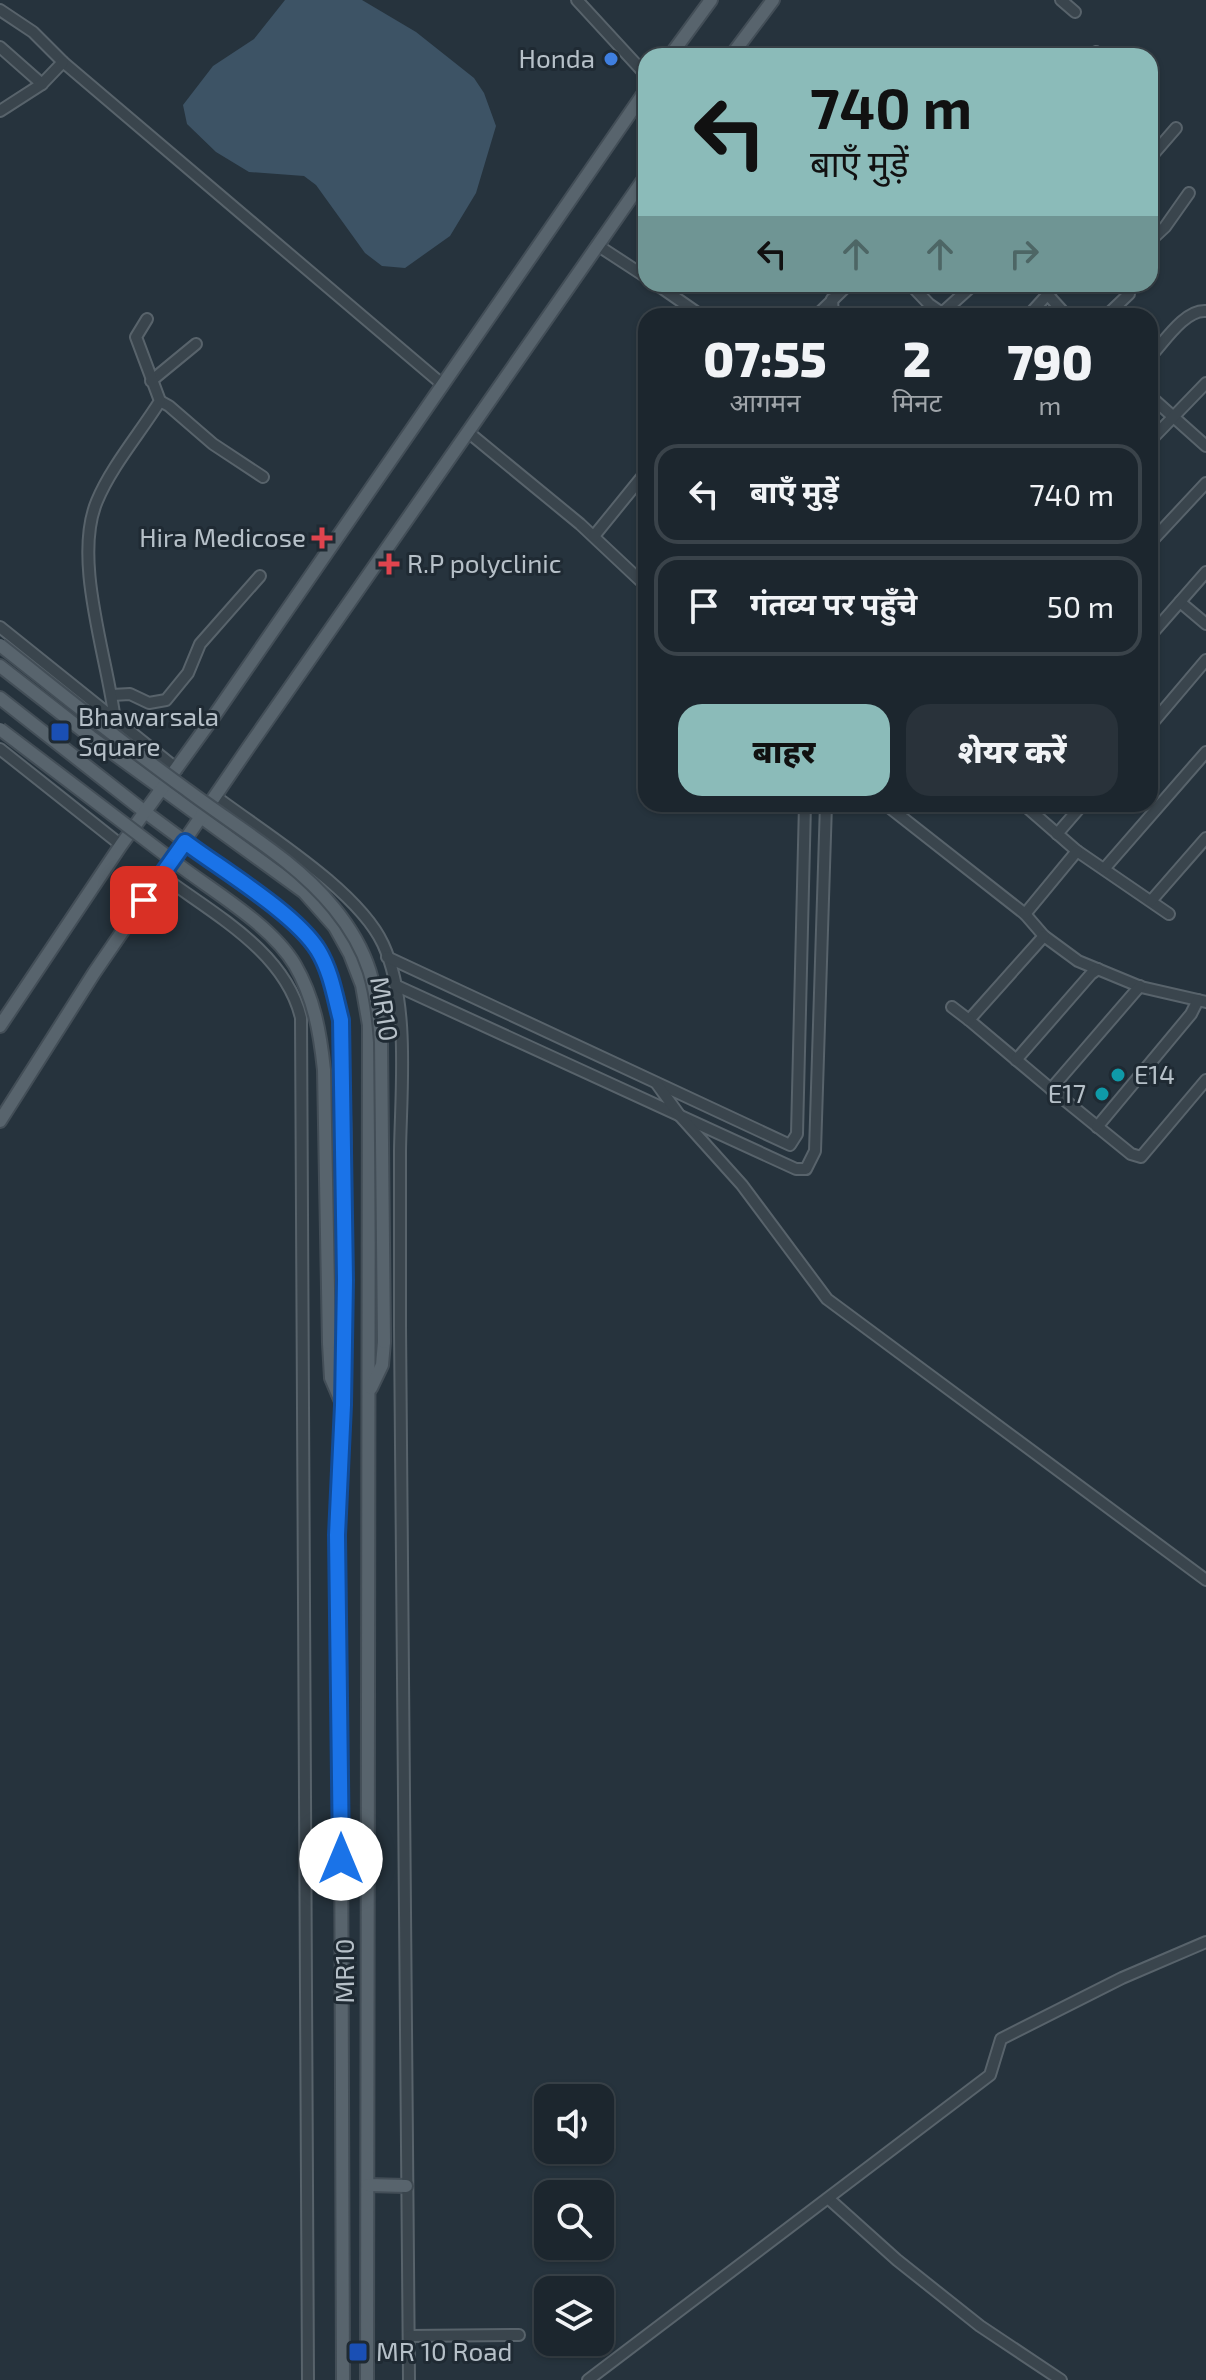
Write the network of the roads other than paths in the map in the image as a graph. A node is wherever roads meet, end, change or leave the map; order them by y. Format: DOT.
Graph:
graph roads {
  1 [pos="577,0"];
  2 [pos="711,0"];
  3 [pos="773,0"];
  4 [pos="1061,0"];
  5 [pos="0,10"];
  6 [pos="1075,12"];
  7 [pos="0,47"];
  8 [pos="676,48"];
  9 [pos="737,48"];
  10 [pos="63,62"];
  11 [pos="638,66"];
  12 [pos="42,84"];
  13 [pos="638,102"];
  14 [pos="0,111"];
  15 [pos="1176,128"];
  16 [pos="1158,149"];
  17 [pos="638,187"];
  18 [pos="1189,193"];
  19 [pos="1158,234"];
  20 [pos="597,245"];
  21 [pos="638,272"];
  22 [pos="668,292"];
  23 [pos="840,292"];
  24 [pos="918,292"];
  25 [pos="965,292"];
  26 [pos="1129,292"];
  27 [pos="1047,294"];
  28 [pos="832,299"];
  29 [pos="690,308"];
  30 [pos="824,308"];
  31 [pos="833,308"];
  32 [pos="934,308"];
  33 [pos="948,308"];
  34 [pos="1035,308"];
  35 [pos="1060,308"];
  36 [pos="1114,308"];
  37 [pos="1206,311"];
  38 [pos="147,319"];
  39 [pos="196,344"];
  40 [pos="1158,348"];
  41 [pos="151,381"];
  42 [pos="1206,383"];
  43 [pos="442,384"];
  44 [pos="160,401"];
  45 [pos="1158,403"];
  46 [pos="1174,416"];
  47 [pos="468,432"];
  48 [pos="1158,433"];
  49 [pos="1206,446"];
  50 [pos="263,477"];
  51 [pos="638,482"];
  52 [pos="1206,483"];
  53 [pos="1158,534"];
  54 [pos="594,536"];
  55 [pos="1206,572"];
  56 [pos="260,576"];
  57 [pos="638,578"];
  58 [pos="1180,602"];
  59 [pos="1206,624"];
  60 [pos="0,627"];
  61 [pos="1158,627"];
  62 [pos="0,645"];
  63 [pos="1206,660"];
  64 [pos="0,666"];
  65 [pos="112,695"];
  66 [pos="0,698"];
  67 [pos="1158,717"];
  68 [pos="115,721"];
  69 [pos="0,729"];
  70 [pos="0,749"];
  71 [pos="1206,752"];
  72 [pos="177,769"];
  73 [pos="163,788"];
  74 [pos="215,796"];
  75 [pos="1158,807"];
  76 [pos="145,812"];
  77 [pos="805,812"];
  78 [pos="826,812"];
  79 [pos="895,812"];
  80 [pos="1032,812"];
  81 [pos="1076,812"];
  82 [pos="1154,812"];
  83 [pos="202,816"];
  84 [pos="1057,834"];
  85 [pos="1206,838"];
  86 [pos="185,842"];
  87 [pos="121,845"];
  88 [pos="1077,851"];
  89 [pos="1104,869"];
  90 [pos="161,875"];
  91 [pos="1151,901"];
  92 [pos="1025,914"];
  93 [pos="1169,914"];
  94 [pos="1044,936"];
  95 [pos="387,957"];
  96 [pos="1098,969"];
  97 [pos="395,985"];
  98 [pos="1140,986"];
  99 [pos="1202,1001"];
  100 [pos="952,1007"];
  101 [pos="2,1016"];
  102 [pos="969,1020"];
  103 [pos="1016,1060"];
  104 [pos="1206,1080"];
  105 [pos="657,1083"];
  106 [pos="1051,1089"];
  107 [pos="680,1116"];
  108 [pos="0,1121"];
  109 [pos="1097,1127"];
  110 [pos="369,1392"];
  111 [pos="343,1405"];
  112 [pos="1206,1580"];
  113 [pos="1206,1942"];
  114 [pos="368,2185"];
  115 [pos="406,2186"];
  116 [pos="829,2199"];
  117 [pos="519,2335"];
  118 [pos="409,2336"];
  119 [pos="308,2380"];
  120 [pos="343,2380"];
  121 [pos="367,2380"];
  122 [pos="409,2380"];
  123 [pos="588,2380"];
  124 [pos="1061,2380"];
  1 -- 11 [label="street"];
  2 -- 8 [label="main road"];
  3 -- 9 [label="main road"];
  4 -- 6 [label="street"];
  5 -- 10 [label="street"];
  7 -- 12 [label="street"];
  10 -- 12 [label="street"];
  10 -- 43 [label="street"];
  12 -- 14 [label="street"];
  13 -- 43 [label="main road"];
  15 -- 16 [label="street"];
  17 -- 20 [label="main road"];
  18 -- 19 [label="street"];
  20 -- 21 [label="street"];
  20 -- 47 [label="main road"];
  22 -- 29 [label="street"];
  23 -- 28 [label="street"];
  24 -- 32 [label="street"];
  25 -- 33 [label="street"];
  26 -- 36 [label="street"];
  27 -- 34 [label="street"];
  27 -- 35 [label="street"];
  28 -- 30 [label="street"];
  28 -- 31 [label="street"];
  37 -- 40 [label="street"];
  38 -- 41 [label="street"];
  39 -- 41 [label="street"];
  41 -- 44 [label="street"];
  42 -- 46 [label="street"];
  43 -- 72 [label="main road"];
  44 -- 50 [label="street"];
  44 -- 65 [label="street"];
  45 -- 46 [label="street"];
  46 -- 48 [label="street"];
  46 -- 49 [label="street"];
  47 -- 54 [label="street"];
  47 -- 74 [label="main road"];
  51 -- 54 [label="street"];
  52 -- 53 [label="street"];
  54 -- 57 [label="street"];
  55 -- 58 [label="street"];
  56 -- 65 [label="street"];
  58 -- 59 [label="street"];
  58 -- 61 [label="street"];
  60 -- 68 [label="street"];
  62 -- 110 [label="main road, bridge"];
  63 -- 67 [label="street"];
  64 -- 73 [label="main road, MR10"];
  65 -- 68 [label="street"];
  66 -- 76 [label="main road, MR10"];
  68 -- 72 [label="street"];
  69 -- 111 [label="main road, bridge"];
  70 -- 87 [label="street"];
  71 -- 75 [label="street"];
  72 -- 73 [label="main road"];
  73 -- 76 [label="main road"];
  73 -- 83 [label="main road, MR10"];
  74 -- 83 [label="main road"];
  74 -- 95 [label="street"];
  76 -- 86 [label="main road, MR10"];
  76 -- 87 [label="main road"];
  77 -- 105 [label="street"];
  78 -- 107 [label="street"];
  79 -- 92 [label="street"];
  80 -- 84 [label="street"];
  81 -- 84 [label="street"];
  82 -- 89 [label="street"];
  83 -- 86 [label="main road"];
  83 -- 110 [label="main road, MR10"];
  84 -- 88 [label="street"];
  85 -- 91 [label="street"];
  86 -- 90 [label="main road"];
  86 -- 111 [label="main road, MR10"];
  87 -- 101 [label="main road"];
  88 -- 89 [label="street"];
  88 -- 92 [label="street"];
  89 -- 91 [label="street"];
  90 -- 108 [label="main road"];
  90 -- 119 [label="street"];
  91 -- 93 [label="street"];
  92 -- 94 [label="street"];
  94 -- 96 [label="street"];
  94 -- 102 [label="street"];
  95 -- 97 [label="street"];
  95 -- 105 [label="street"];
  96 -- 98 [label="street"];
  96 -- 103 [label="street"];
  97 -- 107 [label="street"];
  97 -- 115 [label="street"];
  98 -- 99 [label="street"];
  98 -- 106 [label="street"];
  99 -- 109 [label="street"];
  100 -- 102 [label="street"];
  102 -- 103 [label="street"];
  103 -- 106 [label="street"];
  104 -- 109 [label="street"];
  105 -- 107 [label="street"];
  106 -- 109 [label="street"];
  107 -- 112 [label="street"];
  110 -- 114 [label="main road, MR10"];
  111 -- 120 [label="main road, MR10"];
  113 -- 116 [label="street"];
  114 -- 115 [label="main road"];
  114 -- 121 [label="main road, MR10"];
  115 -- 118 [label="street"];
  116 -- 123 [label="street"];
  116 -- 124 [label="street"];
  117 -- 118 [label="street"];
  118 -- 122 [label="street"];
}
